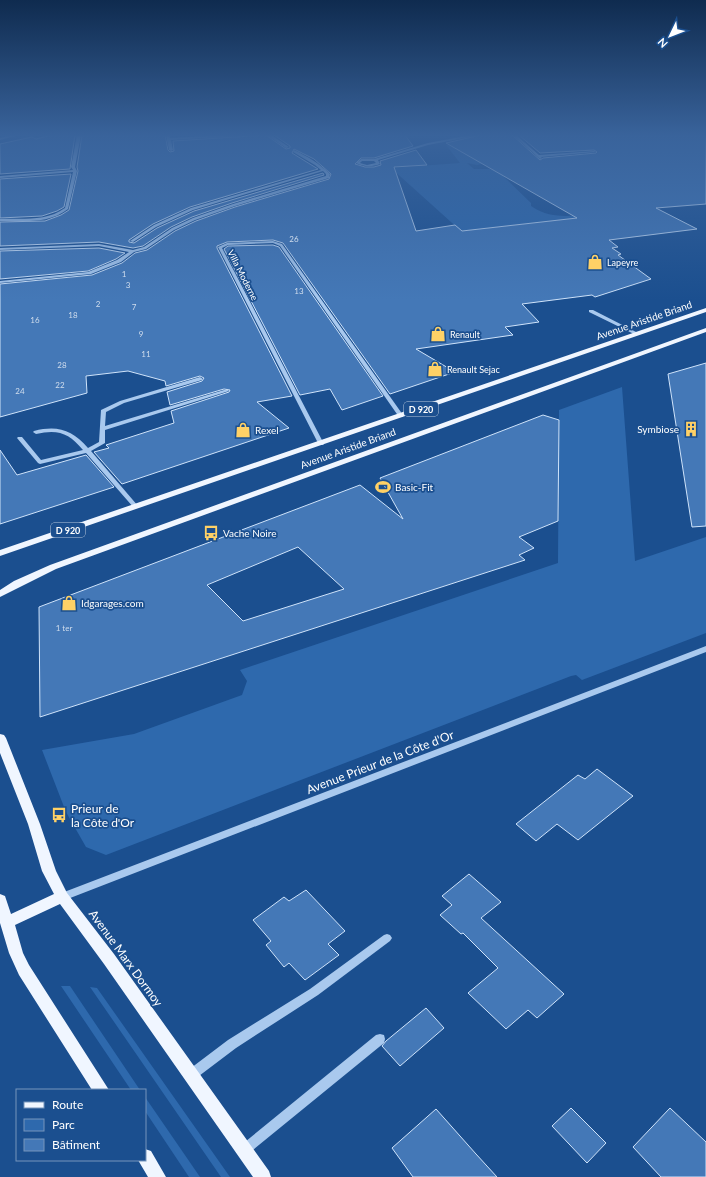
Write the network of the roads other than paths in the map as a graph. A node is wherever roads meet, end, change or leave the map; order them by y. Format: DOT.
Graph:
graph roads {
  1 [pos="71,190"];
  2 [pos="258,190"];
  3 [pos="285,190"];
  4 [pos="0,220"];
  5 [pos="132,241"];
  6 [pos="0,250"];
  7 [pos="133,251"];
  8 [pos="0,282"];
  9 [pos="706,310"];
  10 [pos="591,311"];
  11 [pos="706,330"];
  12 [pos="638,334"];
  13 [pos="200,379"];
  14 [pos="226,391"];
  15 [pos="401,416"];
  16 [pos="103,429"];
  17 [pos="36,432"];
  18 [pos="20,438"];
  19 [pos="321,444"];
  20 [pos="86,451"];
  21 [pos="136,507"];
  22 [pos="0,553"];
  23 [pos="0,594"];
  24 [pos="706,649"];
  25 [pos="0,738"];
  26 [pos="62,897"];
  27 [pos="0,900"];
  28 [pos="7,922"];
  29 [pos="387,938"];
  30 [pos="380,1039"];
  31 [pos="191,1075"];
  32 [pos="100,1089"];
  33 [pos="244,1150"];
  34 [pos="146,1159"];
  35 [pos="158,1177"];
  36 [pos="263,1177"];
  1 -- 4 [label="street"];
  2 -- 5 [label="street"];
  3 -- 7 [label="street"];
  6 -- 7 [label="street"];
  7 -- 8 [label="street"];
  9 -- 12 [label="main road, Avenue Aristide Briand / D 920"];
  10 -- 12 [label="street"];
  11 -- 23 [label="main road, Avenue Aristide Briand / D 920"];
  12 -- 15 [label="main road, Avenue Aristide Briand / D 920"];
  13 -- 16 [label="street"];
  14 -- 16 [label="street"];
  15 -- 19 [label="main road, Avenue Aristide Briand / D 920"];
  15 -- 19 [label="street, Villa Moderne"];
  16 -- 20 [label="street"];
  17 -- 20 [label="street"];
  18 -- 20 [label="street"];
  19 -- 21 [label="main road, Avenue Aristide Briand / D 920"];
  20 -- 21 [label="street"];
  21 -- 22 [label="main road, Avenue Aristide Briand / D 920"];
  24 -- 26 [label="street, Avenue Prieur de la Côte d'Or"];
  25 -- 26 [label="main road, Avenue Marx Dormoy"];
  26 -- 28 [label="main road"];
  26 -- 31 [label="main road, Avenue Marx Dormoy"];
  27 -- 28 [label="main road"];
  28 -- 32 [label="main road"];
  29 -- 31 [label="street"];
  30 -- 33 [label="street"];
  31 -- 33 [label="main road, Avenue Marx Dormoy"];
  33 -- 36 [label="main road, Avenue Marx Dormoy"];
  34 -- 35 [label="main road"];
}
